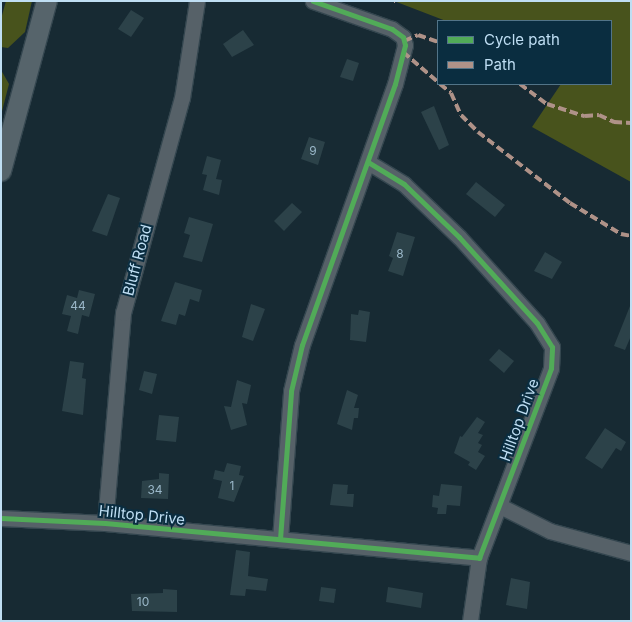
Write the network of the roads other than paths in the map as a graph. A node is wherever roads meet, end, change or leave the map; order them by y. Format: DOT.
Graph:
graph roads {
  1 [pos="47,1"];
  2 [pos="197,1"];
  3 [pos="313,1"];
  4 [pos="368,162"];
  5 [pos="1,171"];
  6 [pos="500,506"];
  7 [pos="1,518"];
  8 [pos="105,523"];
  9 [pos="280,539"];
  10 [pos="631,553"];
  11 [pos="479,558"];
  12 [pos="470,621"];
  1 -- 5 [label="main road"];
  2 -- 8 [label="street, Bluff Road"];
  3 -- 4 [label="street"];
  4 -- 6 [label="street, Hilltop Drive"];
  4 -- 9 [label="street"];
  6 -- 10 [label="street"];
  6 -- 11 [label="street, Hilltop Drive"];
  7 -- 8 [label="street, Hilltop Drive"];
  8 -- 9 [label="street, Hilltop Drive"];
  9 -- 11 [label="street, Hilltop Drive"];
  11 -- 12 [label="street"];
}
